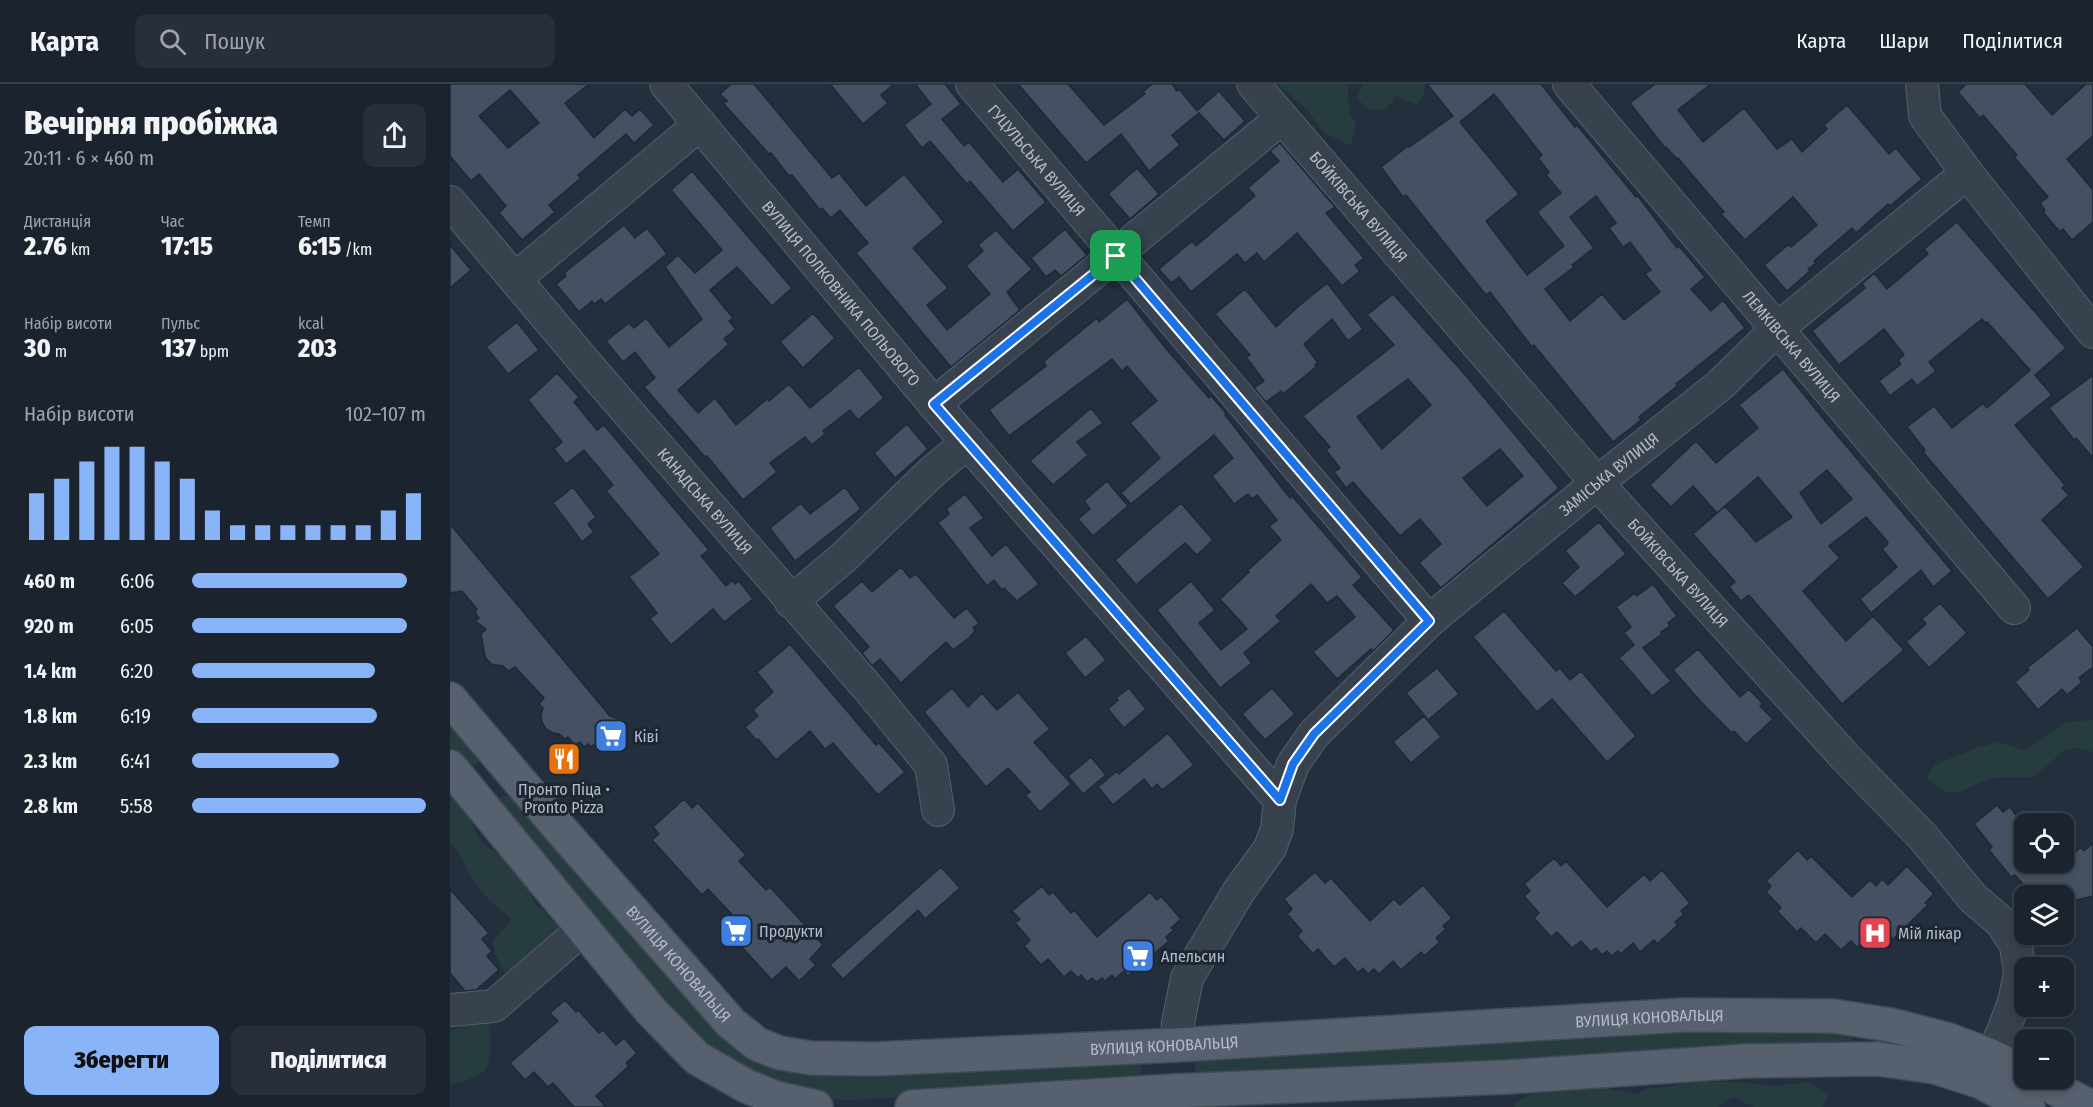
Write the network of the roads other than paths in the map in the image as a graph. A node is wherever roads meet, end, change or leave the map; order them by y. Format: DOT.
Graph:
graph roads {
  1 [pos="666,84"];
  2 [pos="972,84"];
  3 [pos="1253,84"];
  4 [pos="1569,84"];
  5 [pos="1922,84"];
  6 [pos="1282,118"];
  7 [pos="700,124"];
  8 [pos="1967,172"];
  9 [pos="450,202"];
  10 [pos="1116,256"];
  11 [pos="515,279"];
  12 [pos="1777,329"];
  13 [pos="2093,332"];
  14 [pos="934,404"];
  15 [pos="968,442"];
  16 [pos="1597,483"];
  17 [pos="791,602"];
  18 [pos="2014,608"];
  19 [pos="1429,621"];
  20 [pos="450,699"];
  21 [pos="450,767"];
  22 [pos="1280,800"];
  23 [pos="938,810"];
  24 [pos="584,929"];
  25 [pos="450,1010"];
  26 [pos="1890,1025"];
  27 [pos="1177,1045"];
  28 [pos="1878,1059"];
  29 [pos="1986,1069"];
  30 [pos="2014,1072"];
  31 [pos="2056,1089"];
  32 [pos="1173,1091"];
  33 [pos="816,1107"];
  34 [pos="912,1107"];
  35 [pos="2028,1107"];
  36 [pos="2091,1107"];
  1 -- 7 [label="street, ВУЛИЦЯ ПОЛКОВНИКА ПОЛЬОВОГО"];
  2 -- 10 [label="street, ГУЦУЛЬСЬКА ВУЛИЦЯ"];
  3 -- 6 [label="street, БОЙКІВСЬКА ВУЛИЦЯ"];
  4 -- 12 [label="street, ЛЕМКІВСЬКА ВУЛИЦЯ"];
  5 -- 8 [label="street"];
  6 -- 10 [label="street"];
  6 -- 16 [label="street, БОЙКІВСЬКА ВУЛИЦЯ"];
  7 -- 11 [label="street"];
  7 -- 14 [label="street, ВУЛИЦЯ ПОЛКОВНИКА ПОЛЬОВОГО"];
  8 -- 12 [label="street, ЗАМІСЬКА ВУЛИЦЯ"];
  8 -- 13 [label="street"];
  9 -- 11 [label="street, КАНАДСЬКА ВУЛИЦЯ"];
  10 -- 14 [label="street"];
  10 -- 19 [label="street, ГУЦУЛЬСЬКА ВУЛИЦЯ"];
  11 -- 17 [label="street, КАНАДСЬКА ВУЛИЦЯ"];
  12 -- 16 [label="street, ЗАМІСЬКА ВУЛИЦЯ"];
  12 -- 18 [label="street, ЛЕМКІВСЬКА ВУЛИЦЯ"];
  14 -- 15 [label="street, ВУЛИЦЯ ПОЛКОВНИКА ПОЛЬОВОГО"];
  15 -- 17 [label="street"];
  15 -- 22 [label="street, ВУЛИЦЯ ПОЛКОВНИКА ПОЛЬОВОГО"];
  16 -- 19 [label="street, ЗАМІСЬКА ВУЛИЦЯ"];
  16 -- 29 [label="street, БОЙКІВСЬКА ВУЛИЦЯ"];
  17 -- 23 [label="street, КАНАДСЬКА ВУЛИЦЯ"];
  19 -- 22 [label="street, ЗАМІСЬКА ВУЛИЦЯ"];
  20 -- 27 [label="main road, ВУЛИЦЯ КОНОВАЛЬЦЯ"];
  21 -- 24 [label="main road"];
  22 -- 27 [label="street, ЗАМІСЬКА ВУЛИЦЯ"];
  24 -- 25 [label="street"];
  24 -- 33 [label="main road"];
  26 -- 27 [label="main road, ВУЛИЦЯ КОНОВАЛЬЦЯ"];
  26 -- 28 [label="main road"];
  26 -- 29 [label="main road, ВУЛИЦЯ КОНОВАЛЬЦЯ"];
  27 -- 32 [label="main road"];
  28 -- 29 [label="main road, ВУЛИЦЯ КОНОВАЛЬЦЯ"];
  28 -- 32 [label="main road, ВУЛИЦЯ КОНОВАЛЬЦЯ"];
  29 -- 30 [label="main road, ВУЛИЦЯ КОНОВАЛЬЦЯ"];
  29 -- 35 [label="main road, ВУЛИЦЯ КОНОВАЛЬЦЯ"];
  31 -- 36 [label="main road"];
  32 -- 34 [label="main road, ВУЛИЦЯ КОНОВАЛЬЦЯ"];
}
